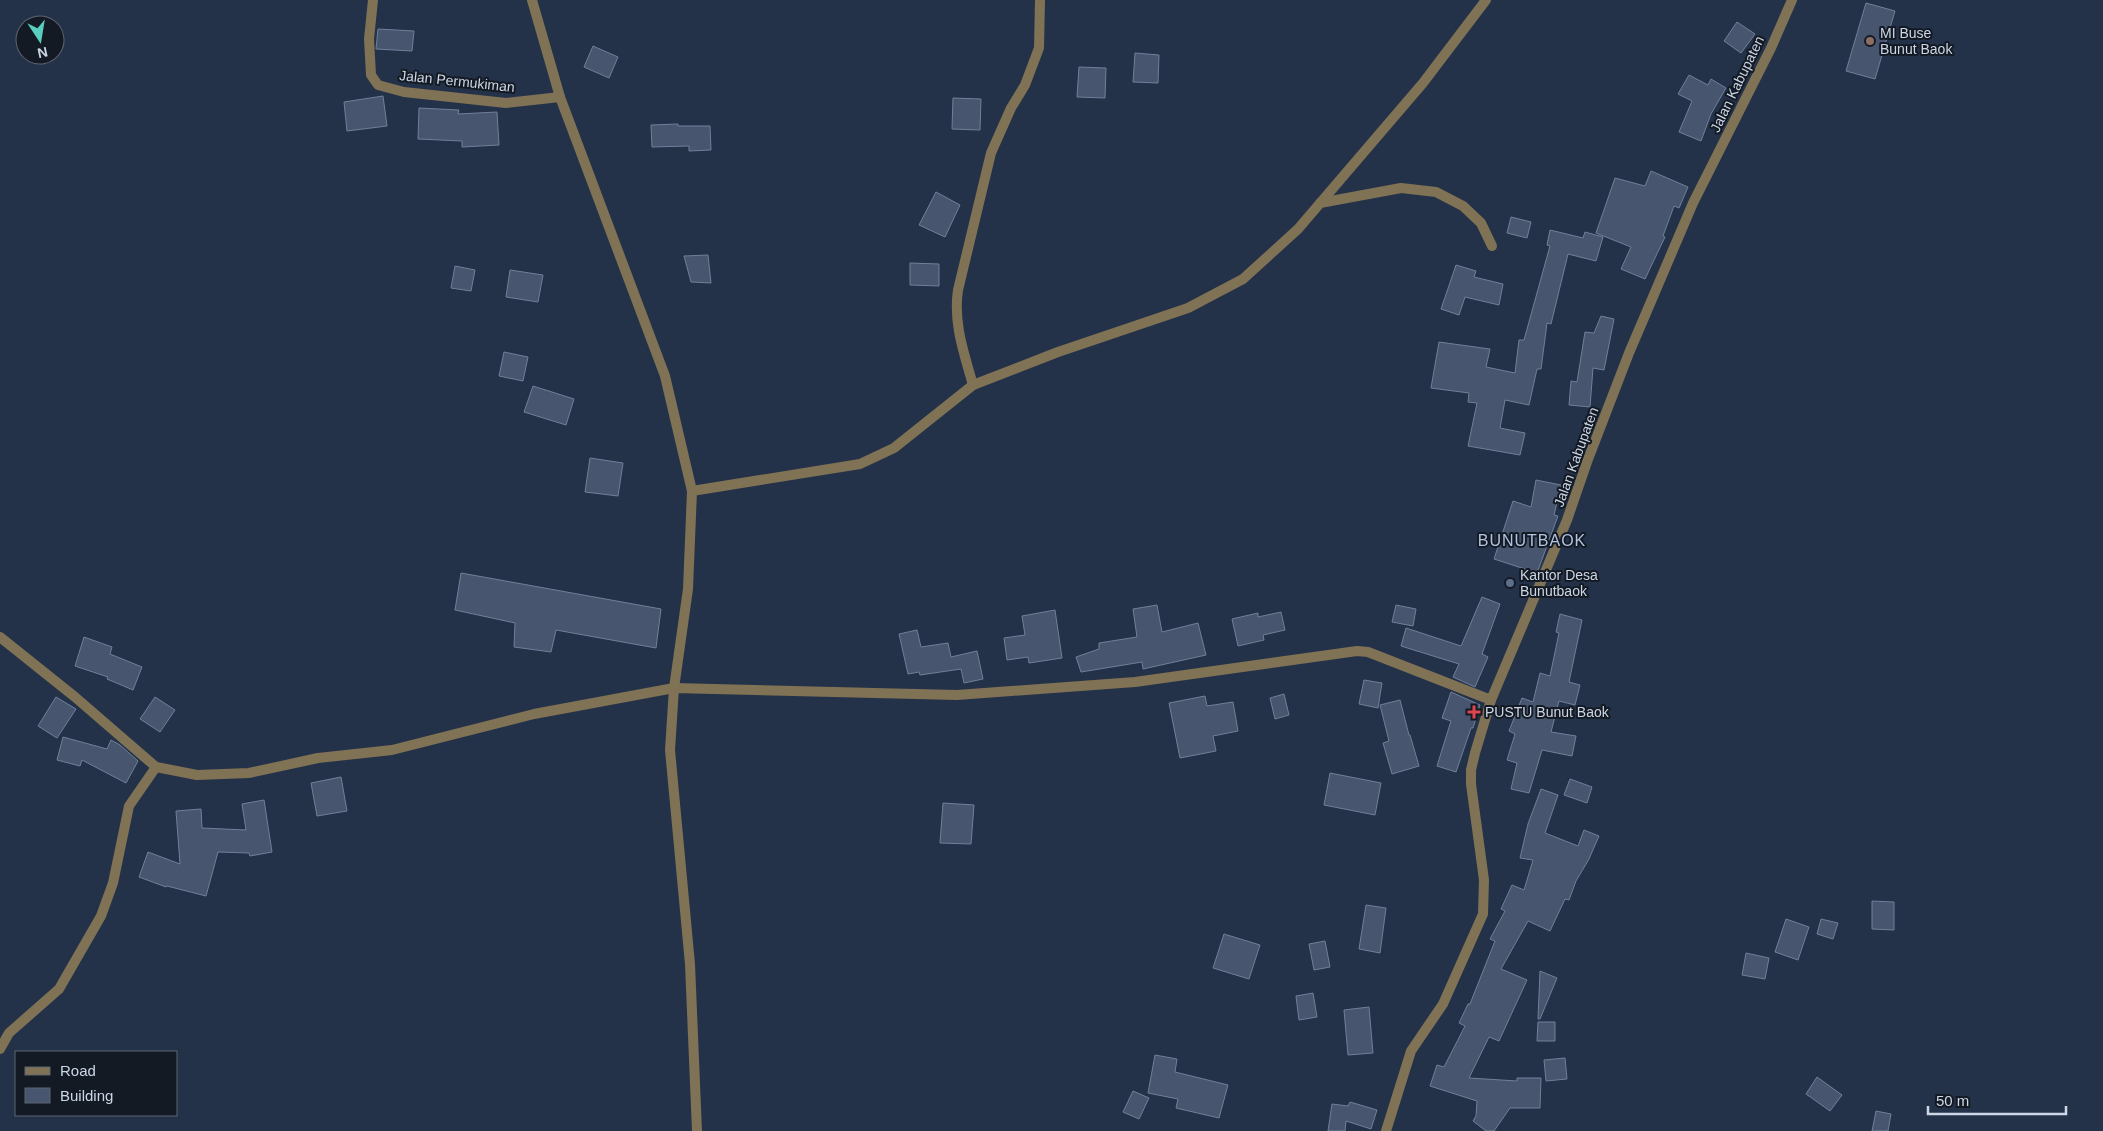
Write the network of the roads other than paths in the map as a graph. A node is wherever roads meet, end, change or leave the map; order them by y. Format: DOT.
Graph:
graph roads {
  1 [pos="373,0"];
  2 [pos="532,0"];
  3 [pos="1040,0"];
  4 [pos="1486,0"];
  5 [pos="1792,0"];
  6 [pos="560,97"];
  7 [pos="1320,203"];
  8 [pos="1492,246"];
  9 [pos="973,385"];
  10 [pos="692,491"];
  11 [pos="0,637"];
  12 [pos="674,688"];
  13 [pos="1491,700"];
  14 [pos="156,767"];
  15 [pos="0,1049"];
  16 [pos="697,1131"];
  17 [pos="1386,1131"];
  1 -- 6 [label="street, Jalan Permukiman"];
  2 -- 6 [label="street"];
  3 -- 9 [label="street"];
  4 -- 7 [label="street"];
  5 -- 13 [label="street, Jalan Kabupaten"];
  6 -- 10 [label="street"];
  7 -- 8 [label="street"];
  7 -- 9 [label="street"];
  9 -- 10 [label="street"];
  10 -- 12 [label="street"];
  11 -- 14 [label="street"];
  12 -- 13 [label="street"];
  12 -- 14 [label="street"];
  12 -- 16 [label="street"];
  13 -- 17 [label="street, Jalan Kabupaten"];
  14 -- 15 [label="street"];
}
